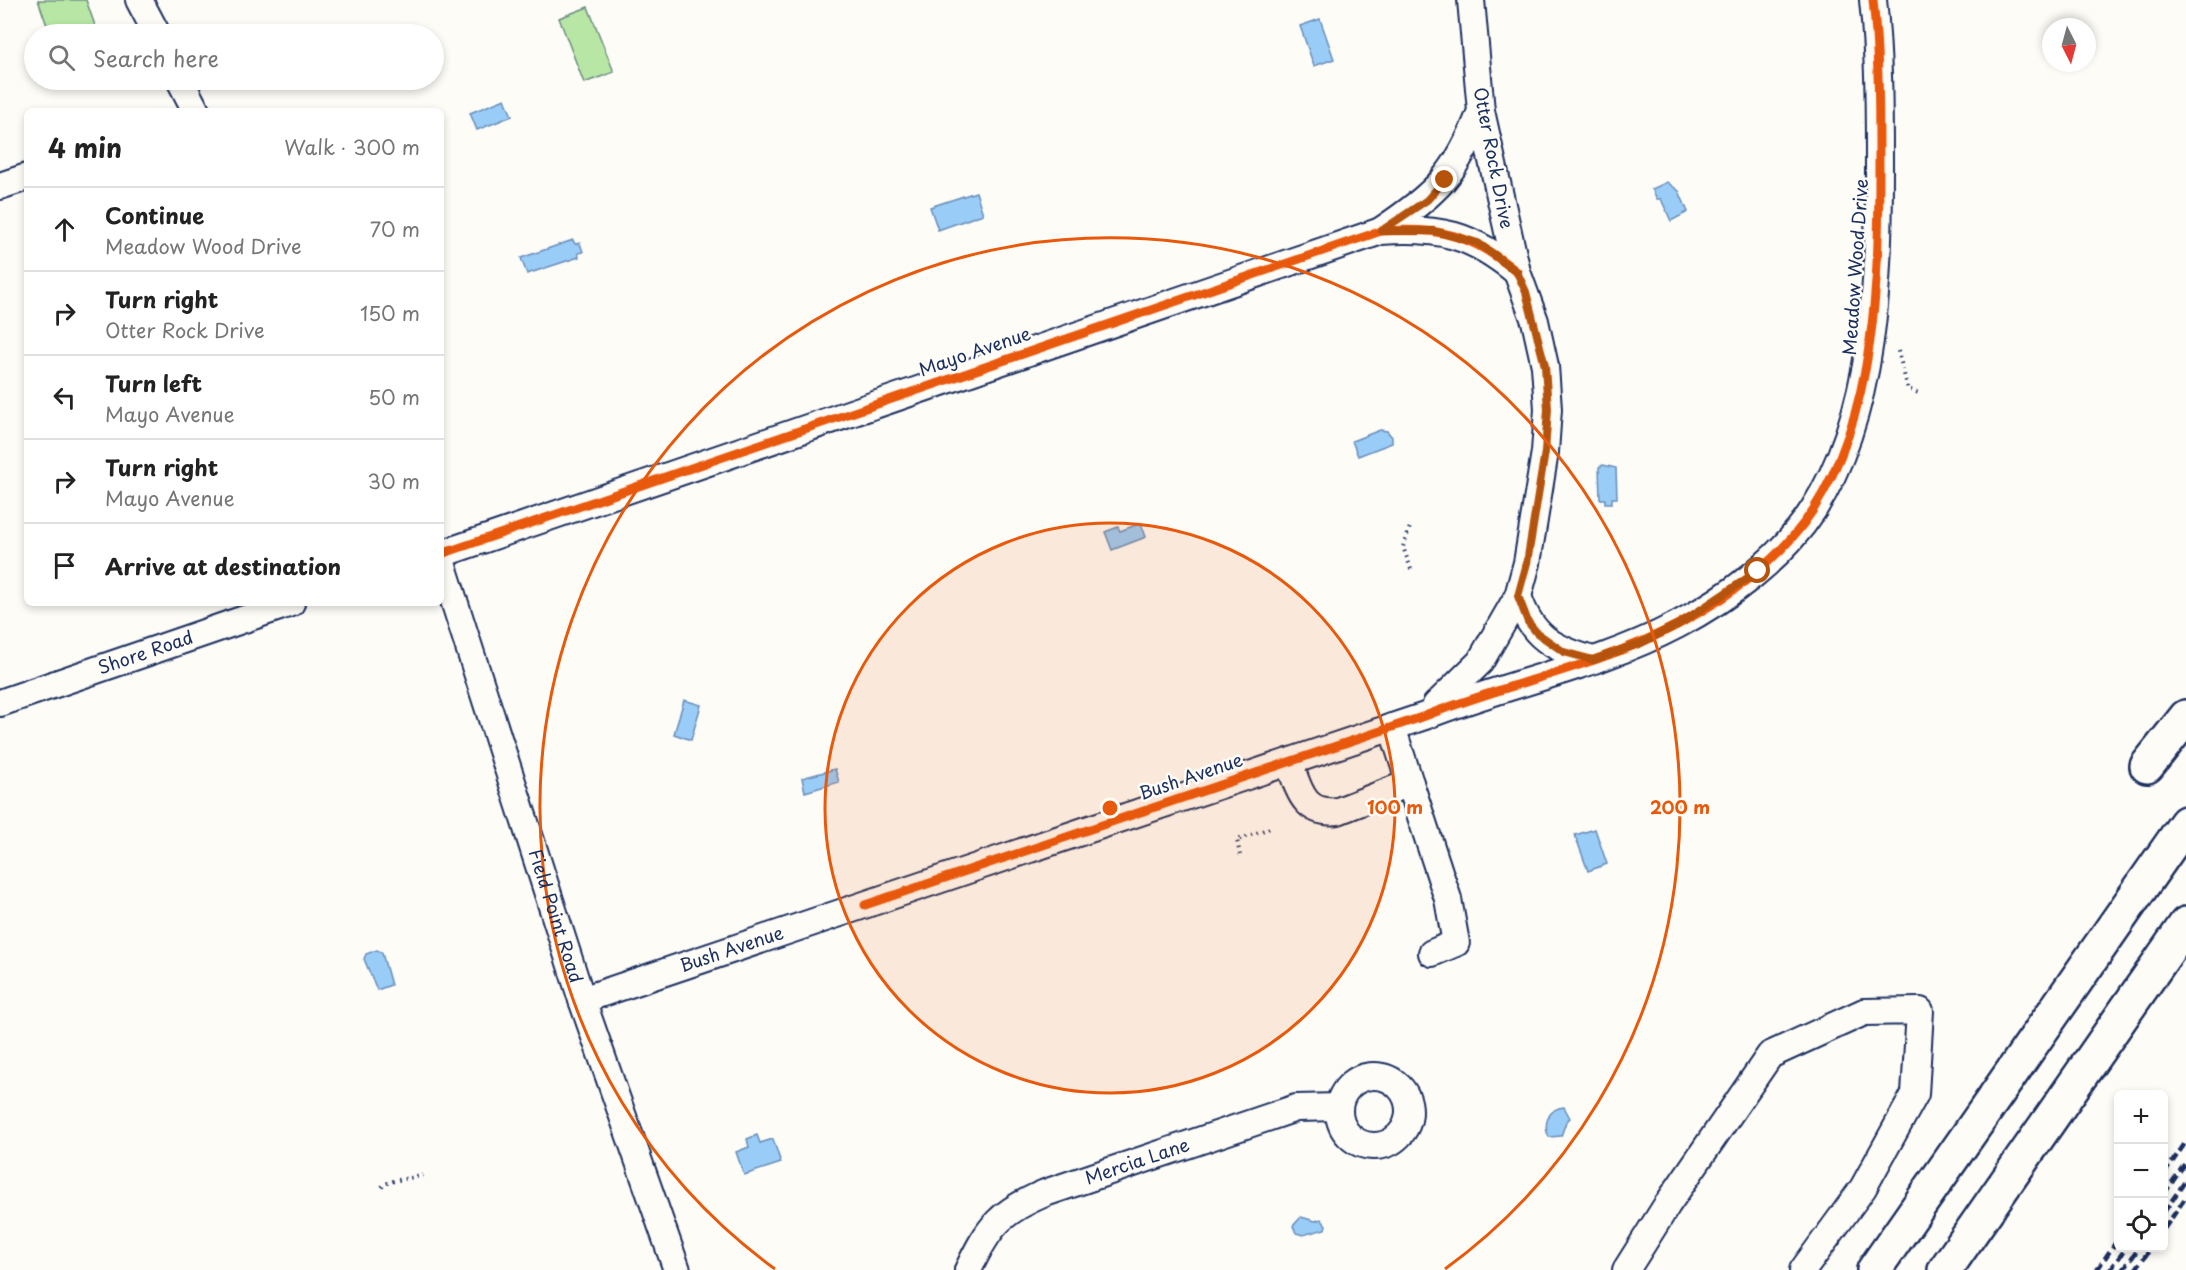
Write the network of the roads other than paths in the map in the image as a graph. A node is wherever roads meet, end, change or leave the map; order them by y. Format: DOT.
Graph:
graph roads {
  1 [pos="139,0"];
  2 [pos="1471,0"];
  3 [pos="1873,0"];
  4 [pos="152,24"];
  5 [pos="185,90"];
  6 [pos="194,108"];
  7 [pos="1481,111"];
  8 [pos="24,178"];
  9 [pos="0,186"];
  10 [pos="1381,231"];
  11 [pos="1517,272"];
  12 [pos="444,553"];
  13 [pos="444,569"];
  14 [pos="1518,596"];
  15 [pos="282,606"];
  16 [pos="1593,660"];
  17 [pos="0,704"];
  18 [pos="1425,716"];
  19 [pos="2186,717"];
  20 [pos="1392,727"];
  21 [pos="1289,762"];
  22 [pos="2147,766"];
  23 [pos="1410,783"];
  24 [pos="2186,823"];
  25 [pos="2186,924"];
  26 [pos="1432,953"];
  27 [pos="582,1000"];
  28 [pos="1339,1107"];
  29 [pos="677,1270"];
  30 [pos="968,1270"];
  31 [pos="1626,1270"];
  32 [pos="1803,1270"];
  33 [pos="1874,1270"];
  34 [pos="1945,1270"];
  1 -- 4 [label="street"];
  2 -- 7 [label="street, Otter Rock Drive"];
  3 -- 16 [label="street, Meadow Wood Drive"];
  5 -- 6 [label="street"];
  7 -- 10 [label="street, Mayo Avenue"];
  7 -- 11 [label="street, Otter Rock Drive"];
  8 -- 9 [label="street"];
  10 -- 11 [label="street, Mayo Avenue"];
  10 -- 12 [label="street, Mayo Avenue"];
  11 -- 14 [label="street, Otter Rock Drive"];
  13 -- 27 [label="street, Field Point Road"];
  14 -- 16 [label="street"];
  14 -- 18 [label="street, Otter Rock Drive"];
  15 -- 17 [label="street, Shore Road"];
  16 -- 18 [label="street, Meadow Wood Drive"];
  18 -- 20 [label="street, Bush Avenue"];
  19 -- 22 [label="highway"];
  20 -- 21 [label="street, Bush Avenue"];
  20 -- 23 [label="street"];
  21 -- 23 [label="street"];
  21 -- 27 [label="street, Bush Avenue"];
  23 -- 26 [label="street"];
  24 -- 33 [label="highway"];
  25 -- 34 [label="highway"];
  27 -- 29 [label="street, Field Point Road"];
  28 -- 30 [label="street, Mercia Lane"];
  31 -- 32 [label="street"];
}
